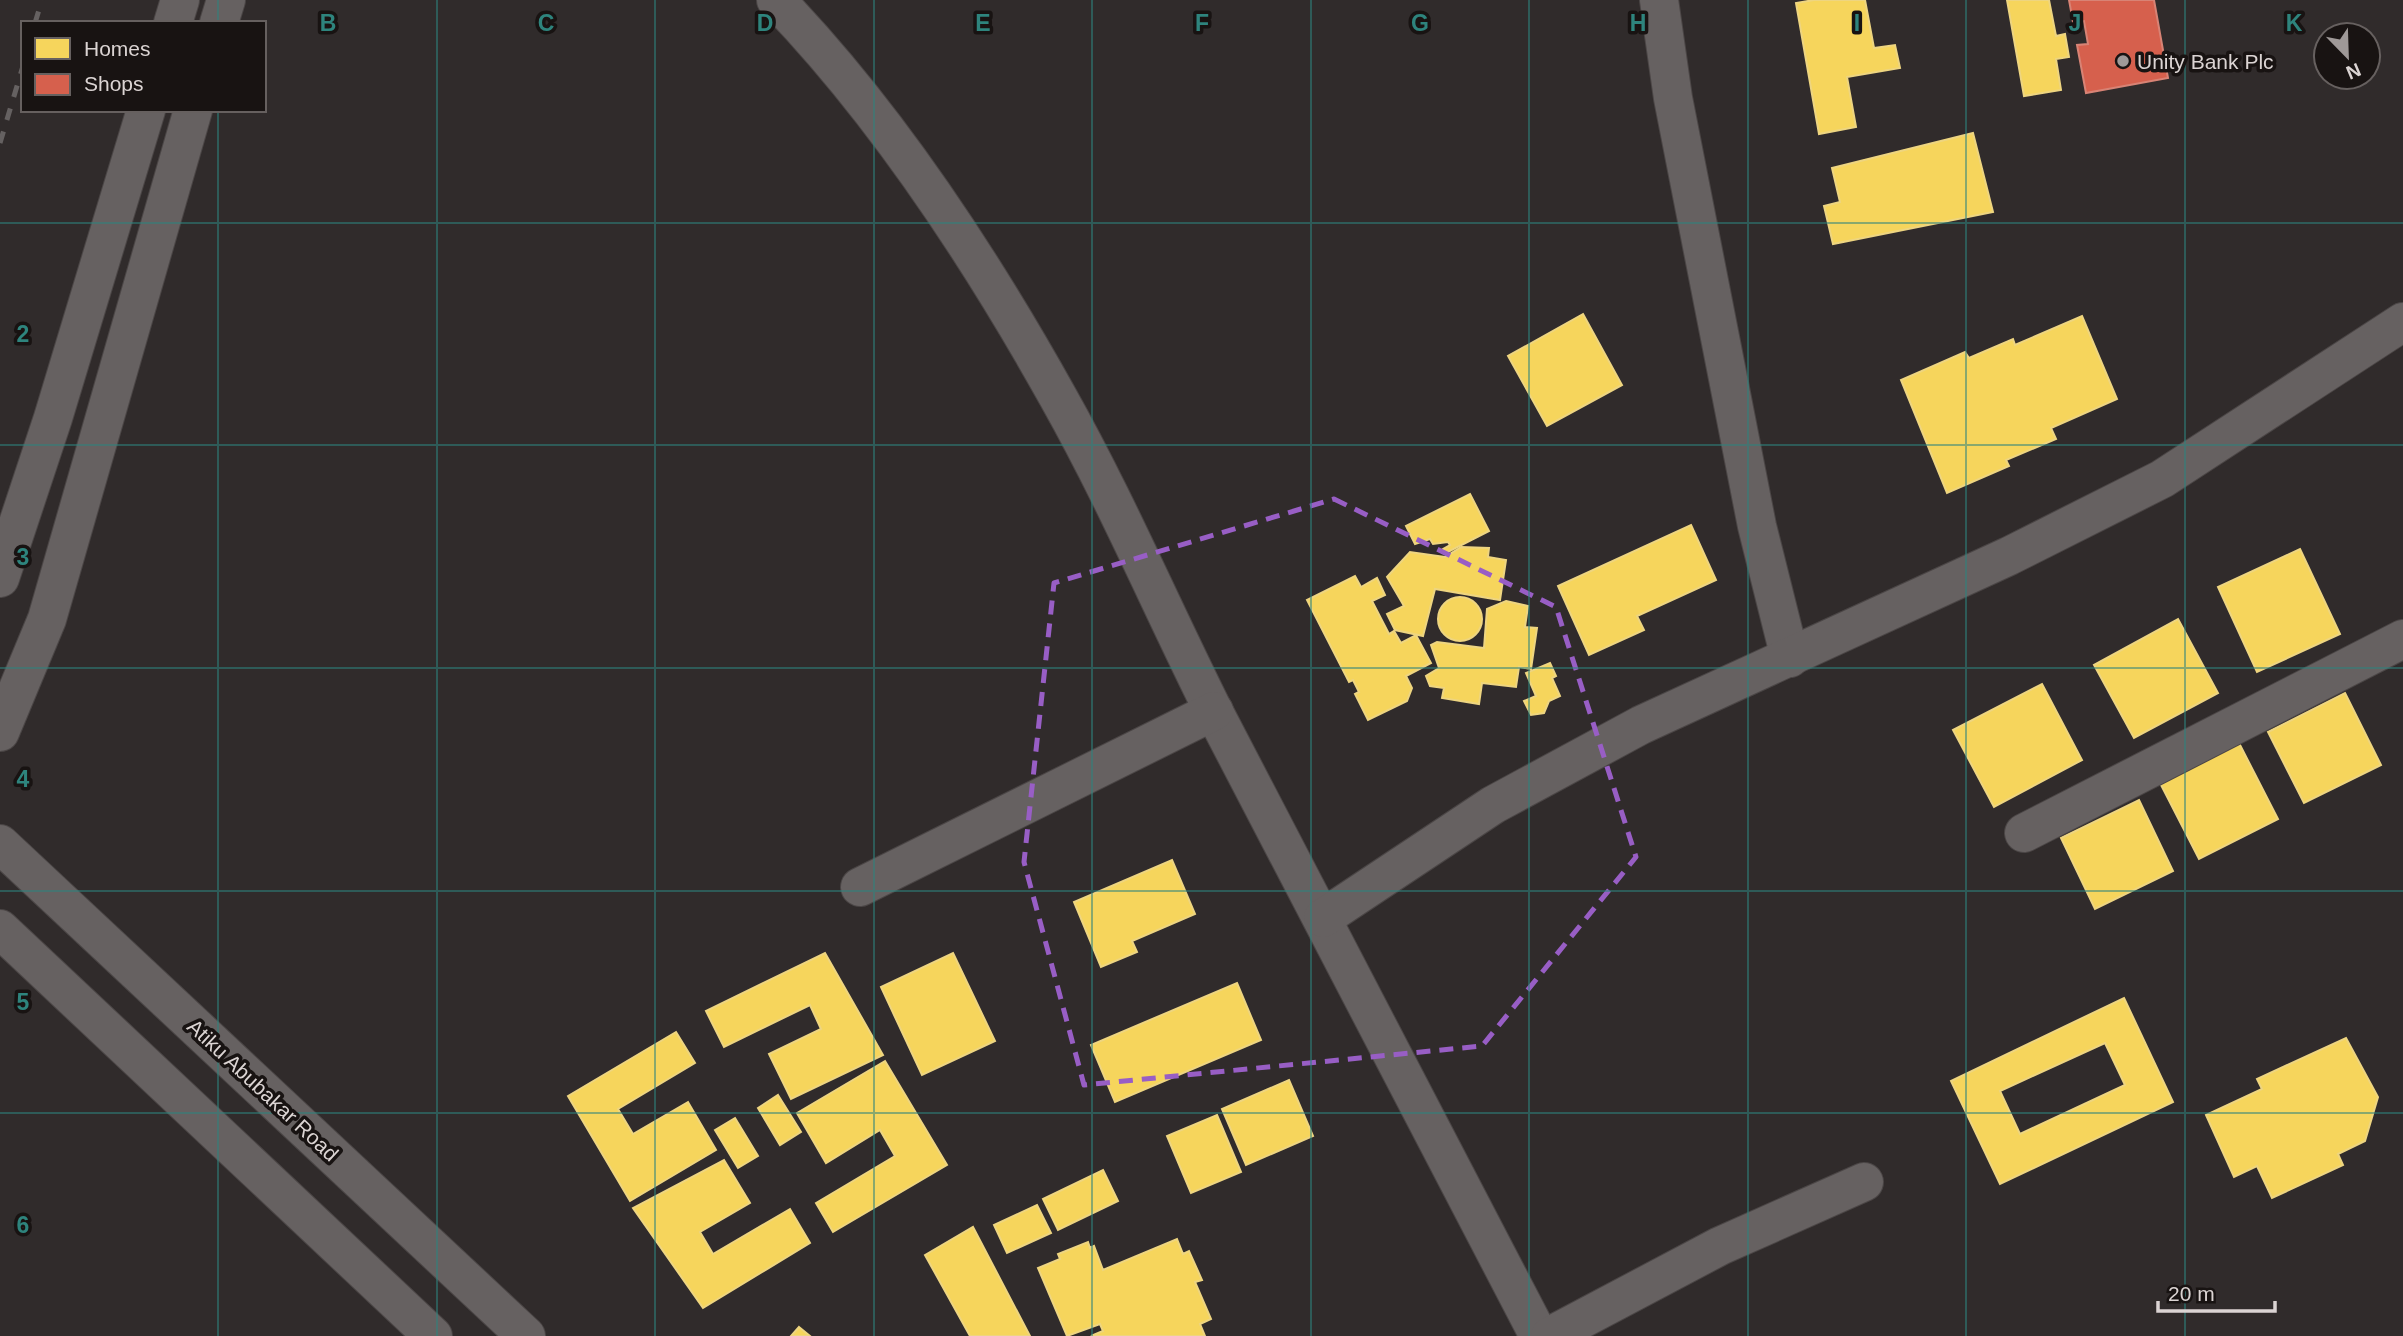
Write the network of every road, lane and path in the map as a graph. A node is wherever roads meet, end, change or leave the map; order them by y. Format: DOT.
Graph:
graph roads {
  1 [pos="180,0"];
  2 [pos="226,0"];
  3 [pos="776,0"];
  4 [pos="1659,0"];
  5 [pos="174,21"];
  6 [pos="220,21"];
  7 [pos="145,112"];
  8 [pos="192,112"];
  9 [pos="2403,322"];
  10 [pos="0,578"];
  11 [pos="2403,639"];
  12 [pos="1790,658"];
  13 [pos="1214,711"];
  14 [pos="0,732"];
  15 [pos="2024,833"];
  16 [pos="0,844"];
  17 [pos="860,887"];
  18 [pos="1323,918"];
  19 [pos="0,929"];
  20 [pos="1864,1182"];
  21 [pos="433,1336"];
  22 [pos="526,1336"];
  23 [pos="1539,1336"];
  24 [pos="1550,1336"];
  1 -- 5 [label="street"];
  2 -- 6 [label="street"];
  3 -- 13 [label="street"];
  4 -- 12 [label="street"];
  7 -- 10 [label="street"];
  8 -- 14 [label="street"];
  9 -- 12 [label="street"];
  11 -- 15 [label="street"];
  12 -- 18 [label="street"];
  13 -- 17 [label="street"];
  13 -- 18 [label="street"];
  16 -- 22 [label="street, Atiku Abubakar Road"];
  18 -- 23 [label="street"];
  19 -- 21 [label="street"];
  20 -- 24 [label="street"];
}
